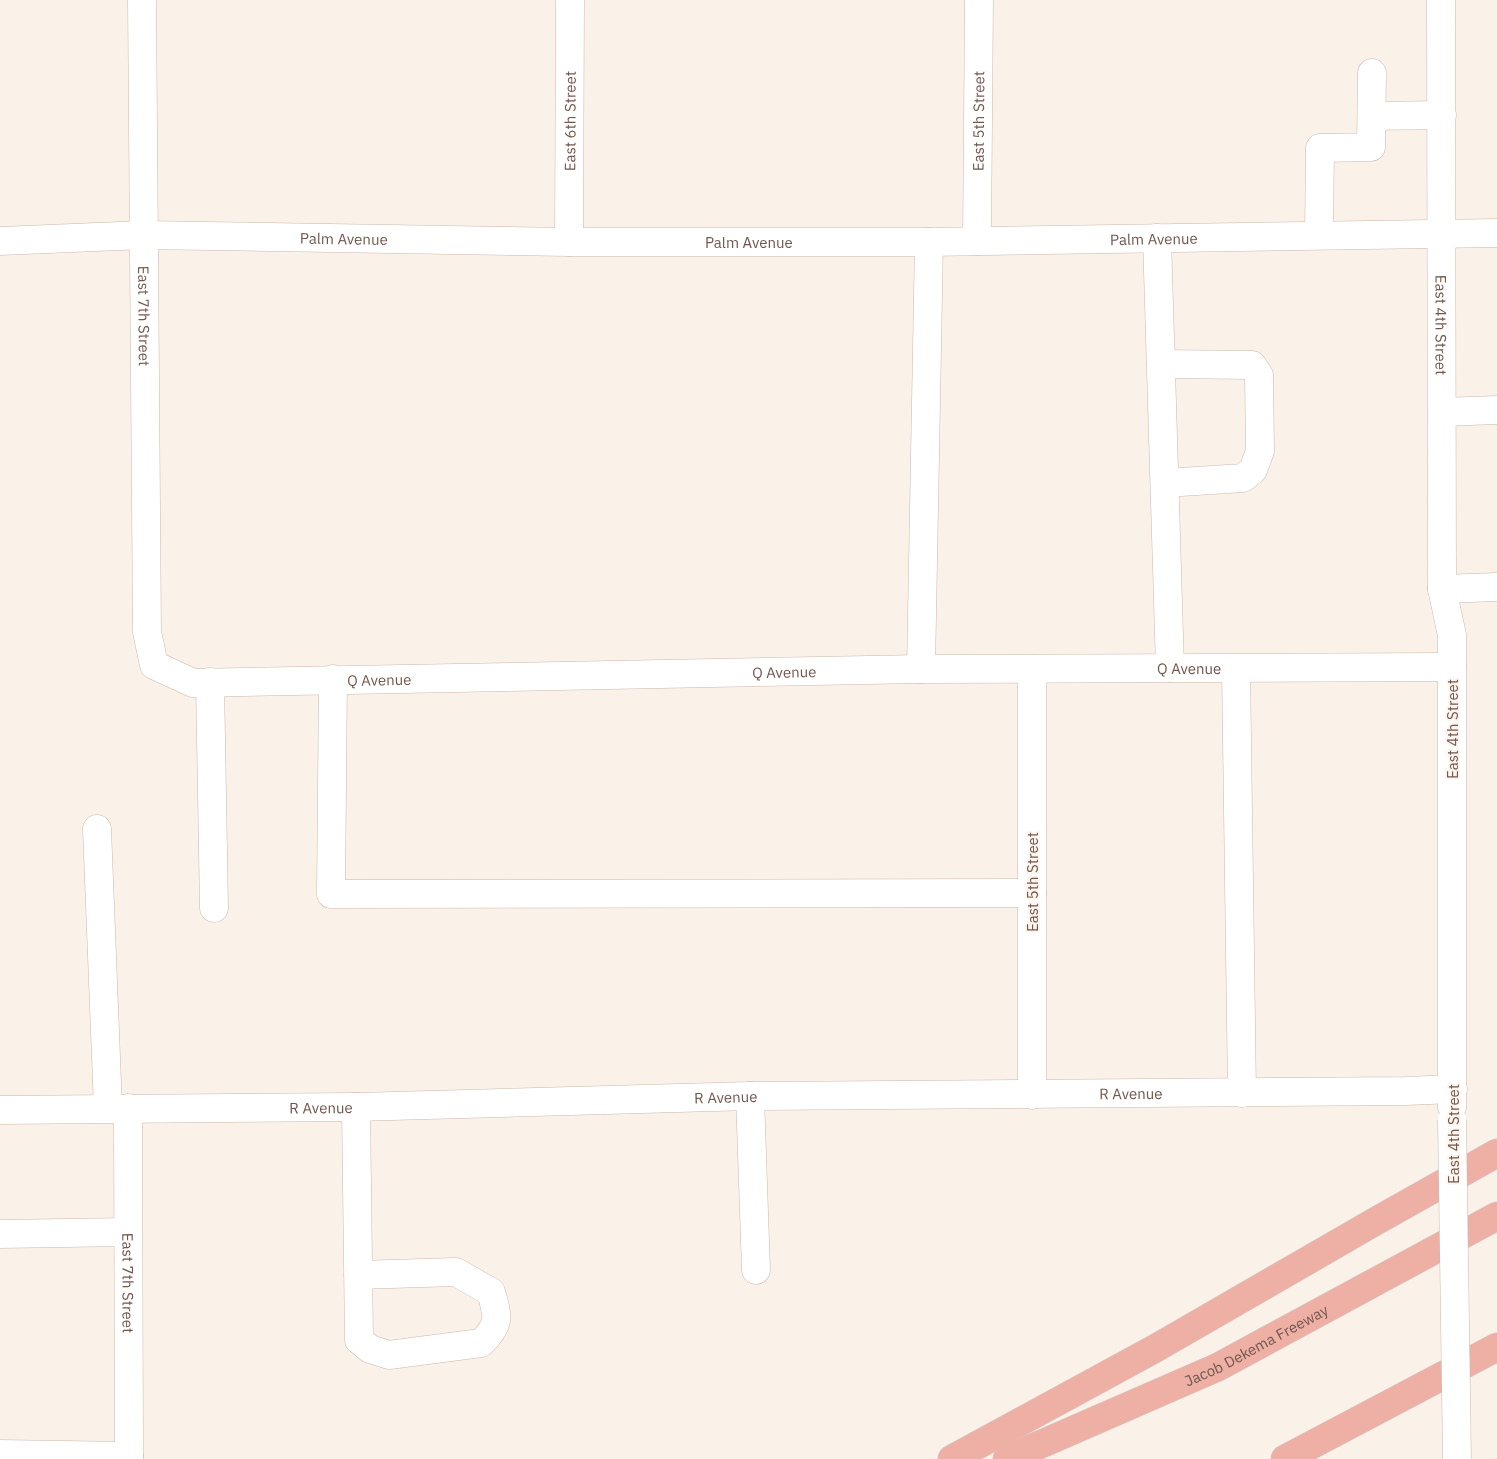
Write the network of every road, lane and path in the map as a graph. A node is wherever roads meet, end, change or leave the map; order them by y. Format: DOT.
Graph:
graph roads {
  1 [pos="142,0"];
  2 [pos="570,0"];
  3 [pos="979,0"];
  4 [pos="1442,0"];
  5 [pos="1372,73"];
  6 [pos="1442,115"];
  7 [pos="1372,116"];
  8 [pos="1442,233"];
  9 [pos="1497,233"];
  10 [pos="144,235"];
  11 [pos="1319,235"];
  12 [pos="1156,238"];
  13 [pos="0,241"];
  14 [pos="977,241"];
  15 [pos="570,242"];
  16 [pos="929,242"];
  17 [pos="1160,364"];
  18 [pos="1497,410"];
  19 [pos="1442,412"];
  20 [pos="1165,483"];
  21 [pos="1497,587"];
  22 [pos="1442,589"];
  23 [pos="147,632"];
  24 [pos="1452,667"];
  25 [pos="1170,668"];
  26 [pos="921,669"];
  27 [pos="1032,669"];
  28 [pos="1236,669"];
  29 [pos="333,679"];
  30 [pos="210,682"];
  31 [pos="97,829"];
  32 [pos="1032,893"];
  33 [pos="214,908"];
  34 [pos="1453,1089"];
  35 [pos="1242,1093"];
  36 [pos="1032,1095"];
  37 [pos="750,1096"];
  38 [pos="356,1107"];
  39 [pos="118,1108"];
  40 [pos="0,1110"];
  41 [pos="1497,1153"];
  42 [pos="1497,1216"];
  43 [pos="128,1232"];
  44 [pos="0,1234"];
  45 [pos="756,1270"];
  46 [pos="358,1275"];
  47 [pos="1497,1347"];
  48 [pos="0,1454"];
  49 [pos="129,1458"];
  50 [pos="952,1459"];
  51 [pos="1007,1459"];
  52 [pos="1286,1459"];
  53 [pos="1457,1459"];
  1 -- 10 [label="street, East 7th Street"];
  2 -- 15 [label="street, East 6th Street"];
  3 -- 14 [label="street, East 5th Street"];
  4 -- 6 [label="street, East 4th Street"];
  5 -- 7 [label="street"];
  6 -- 7 [label="street"];
  6 -- 8 [label="street, East 4th Street"];
  7 -- 11 [label="street"];
  8 -- 9 [label="street, Palm Avenue"];
  8 -- 11 [label="street, Palm Avenue"];
  8 -- 19 [label="street, East 4th Street"];
  10 -- 13 [label="street, Palm Avenue"];
  10 -- 15 [label="street, Palm Avenue"];
  10 -- 23 [label="street, East 7th Street"];
  11 -- 12 [label="street, Palm Avenue"];
  12 -- 14 [label="street, Palm Avenue"];
  12 -- 17 [label="street"];
  14 -- 16 [label="street, Palm Avenue"];
  15 -- 16 [label="street, Palm Avenue"];
  16 -- 26 [label="street"];
  17 -- 20 [label="street"];
  17 -- 20 [label="street"];
  18 -- 19 [label="street"];
  19 -- 22 [label="street, East 4th Street"];
  20 -- 25 [label="street"];
  21 -- 22 [label="street"];
  22 -- 24 [label="street, East 4th Street"];
  23 -- 30 [label="street, Q Avenue"];
  24 -- 28 [label="street, Q Avenue"];
  24 -- 34 [label="street, East 4th Street"];
  25 -- 27 [label="street, Q Avenue"];
  25 -- 28 [label="street, Q Avenue"];
  26 -- 27 [label="street, Q Avenue"];
  26 -- 29 [label="street, Q Avenue"];
  27 -- 32 [label="street, East 5th Street"];
  28 -- 35 [label="street"];
  29 -- 30 [label="street, Q Avenue"];
  29 -- 32 [label="street"];
  30 -- 33 [label="street"];
  31 -- 39 [label="street, East 7th Street"];
  32 -- 36 [label="street, East 5th Street"];
  34 -- 35 [label="street, R Avenue"];
  34 -- 53 [label="street, East 4th Street, bridge"];
  35 -- 36 [label="street, R Avenue"];
  36 -- 37 [label="street, R Avenue"];
  37 -- 38 [label="street, R Avenue"];
  37 -- 45 [label="street"];
  38 -- 39 [label="street, R Avenue"];
  38 -- 46 [label="street"];
  39 -- 40 [label="street, R Avenue"];
  39 -- 43 [label="street, East 7th Street"];
  41 -- 50 [label="highway"];
  42 -- 51 [label="highway, Jacob Dekema Freeway"];
  43 -- 44 [label="street"];
  43 -- 49 [label="street, East 7th Street"];
  46 -- 46 [label="street"];
  47 -- 52 [label="highway"];
  48 -- 49 [label="street"];
}
